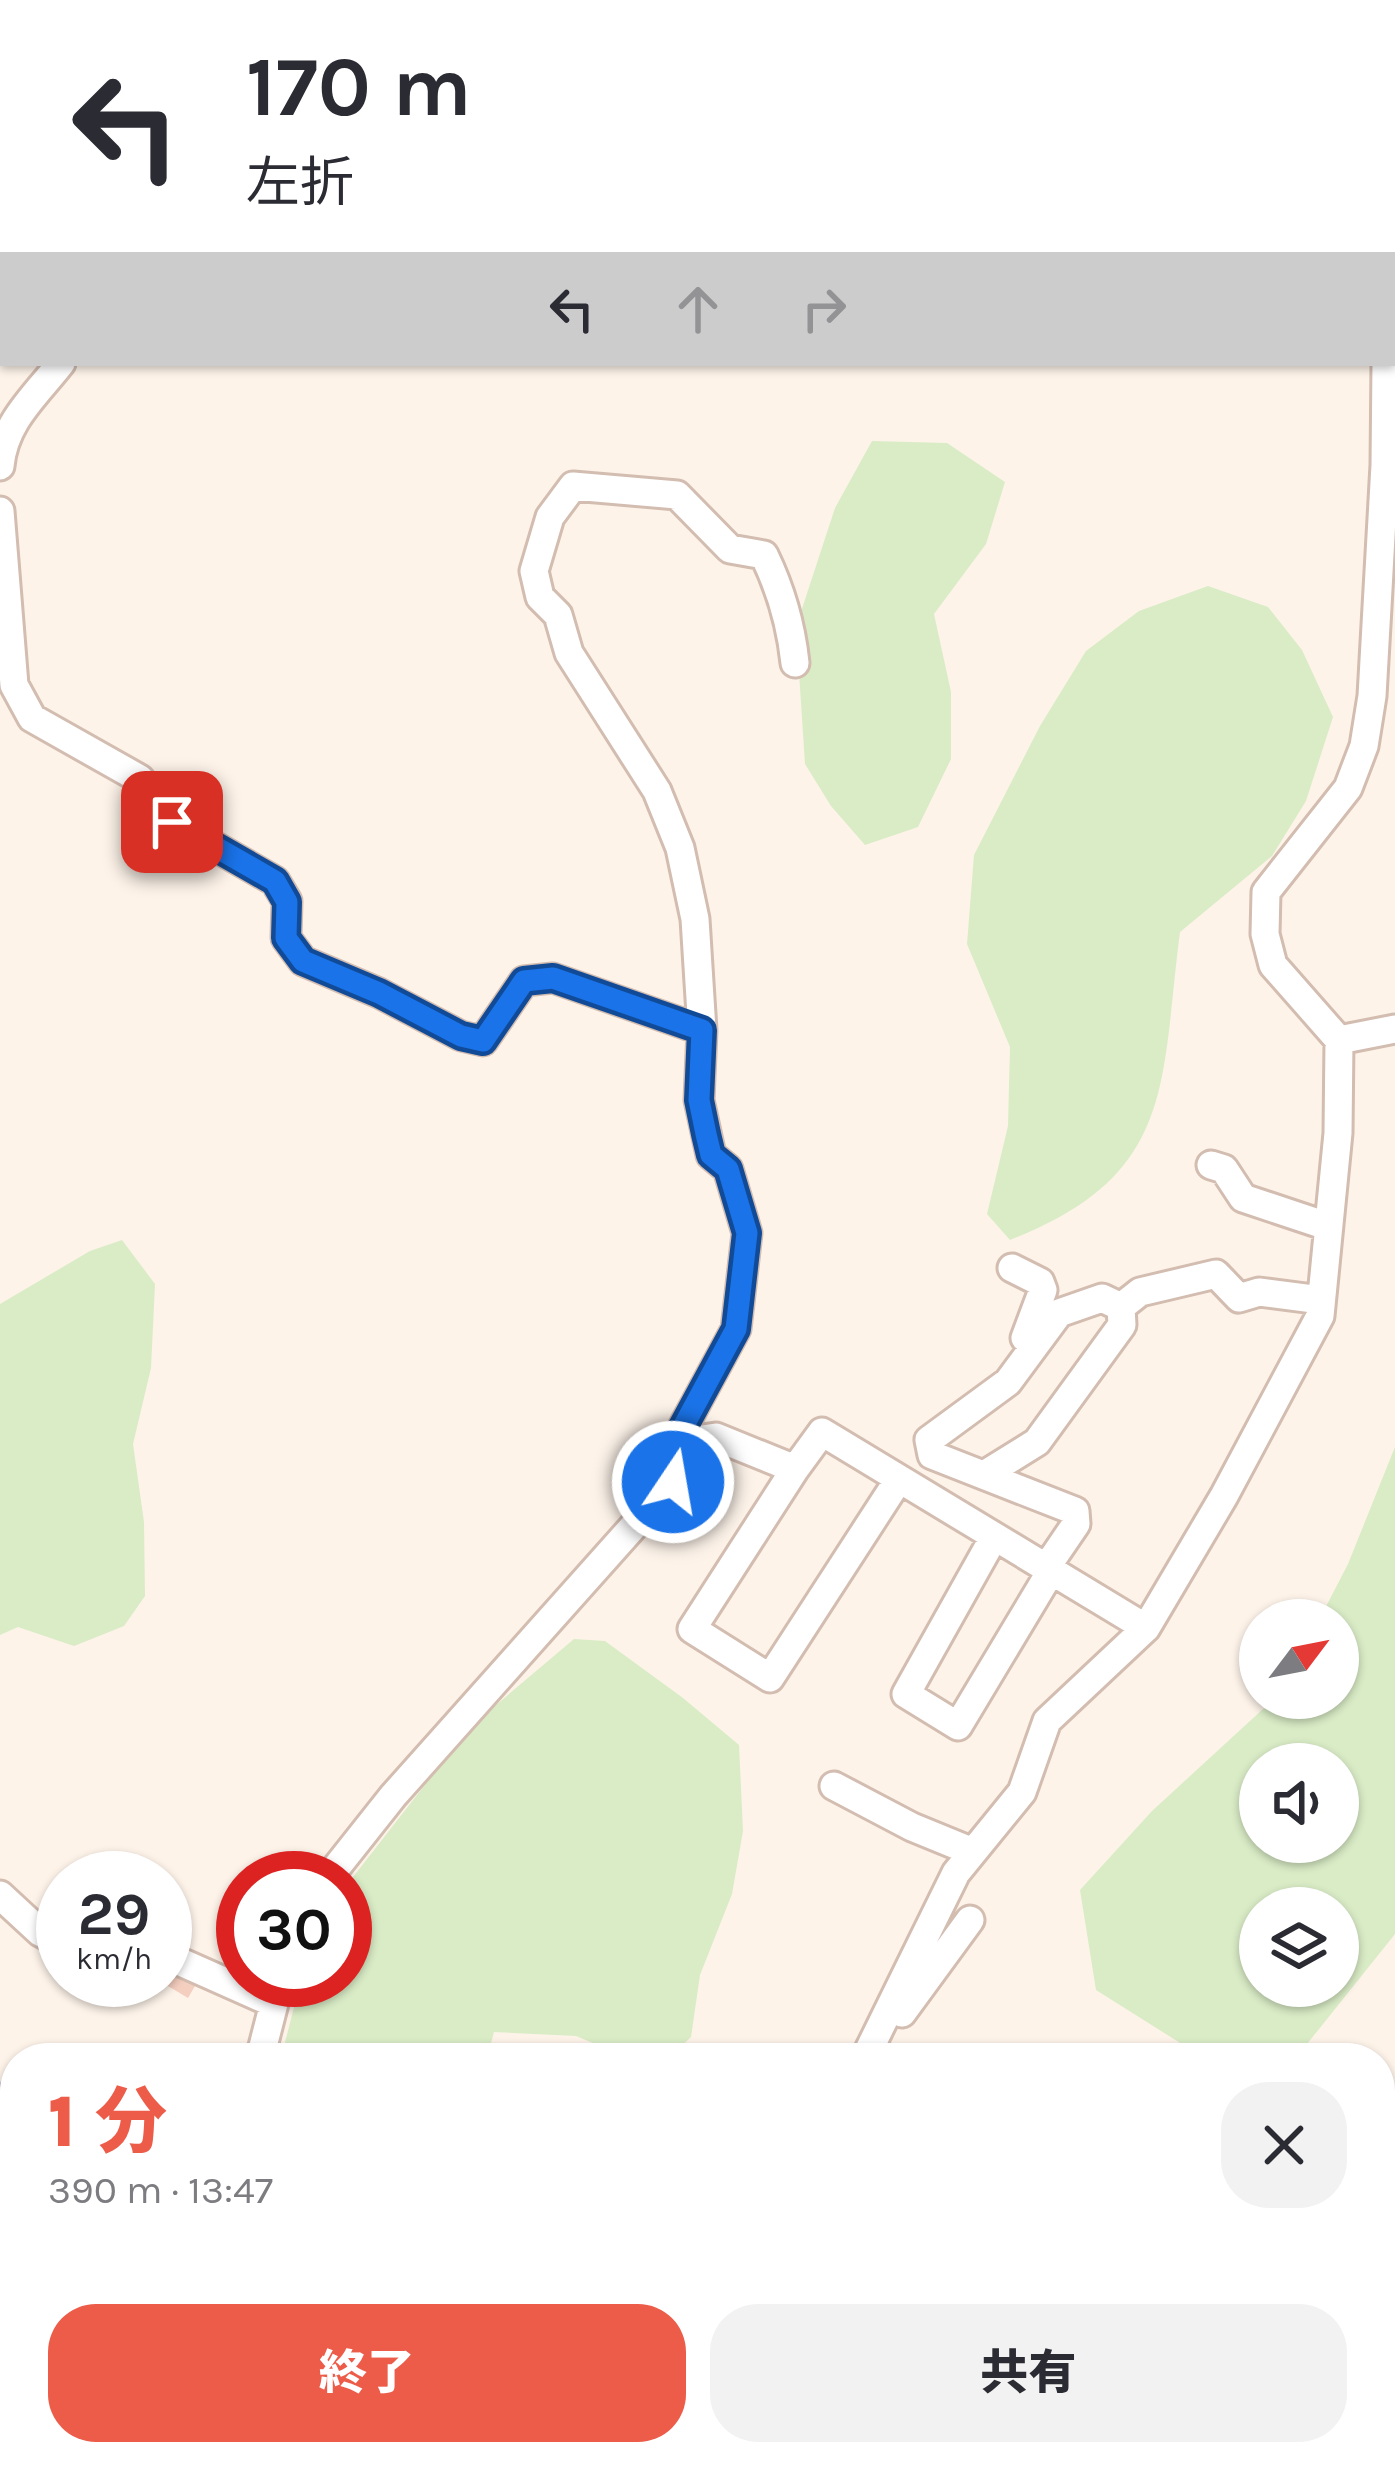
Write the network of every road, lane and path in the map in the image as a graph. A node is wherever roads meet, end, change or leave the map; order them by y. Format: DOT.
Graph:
graph roads {
  1 [pos="58,366"];
  2 [pos="1386,366"];
  3 [pos="0,466"];
  4 [pos="0,512"];
  5 [pos="795,663"];
  6 [pos="702,1030"];
  7 [pos="1395,1030"];
  8 [pos="1339,1040"];
  9 [pos="1211,1165"];
  10 [pos="1327,1226"];
  11 [pos="1012,1268"];
  12 [pos="1321,1300"];
  13 [pos="1121,1306"];
  14 [pos="1000,1388"];
  15 [pos="795,1469"];
  16 [pos="984,1475"];
  17 [pos="899,1479"];
  18 [pos="673,1482"];
  19 [pos="994,1537"];
  20 [pos="1048,1570"];
  21 [pos="1146,1628"];
  22 [pos="834,1786"];
  23 [pos="349,1851"];
  24 [pos="973,1852"];
  25 [pos="0,1895"];
  26 [pos="970,1920"];
  27 [pos="36,1928"];
  28 [pos="272,2007"];
  29 [pos="886,2015"];
  30 [pos="264,2043"];
  31 [pos="873,2043"];
  1 -- 3 [label="street"];
  2 -- 8 [label="street"];
  4 -- 6 [label="street"];
  5 -- 6 [label="street"];
  6 -- 18 [label="street"];
  7 -- 8 [label="street"];
  8 -- 10 [label="street"];
  9 -- 10 [label="street"];
  10 -- 12 [label="street"];
  11 -- 14 [label="street"];
  12 -- 13 [label="street"];
  12 -- 21 [label="street"];
  13 -- 14 [label="street"];
  13 -- 16 [label="street"];
  14 -- 16 [label="street"];
  15 -- 17 [label="street"];
  15 -- 17 [label="street"];
  15 -- 18 [label="street"];
  16 -- 20 [label="street"];
  17 -- 19 [label="street"];
  18 -- 23 [label="street"];
  19 -- 20 [label="street"];
  19 -- 20 [label="street"];
  20 -- 21 [label="street"];
  21 -- 24 [label="street"];
  22 -- 24 [label="street"];
  24 -- 29 [label="street"];
  25 -- 27 [label="street"];
  26 -- 29 [label="street"];
  28 -- 30 [label="street"];
  29 -- 31 [label="street"];
}
